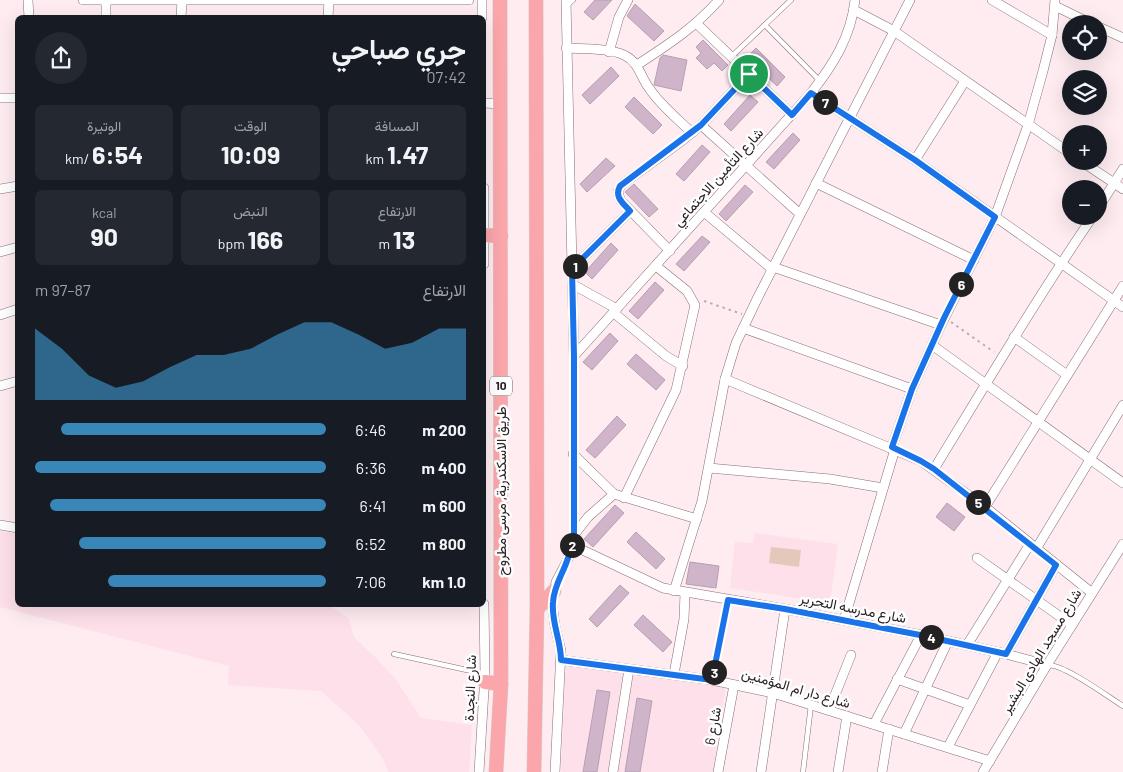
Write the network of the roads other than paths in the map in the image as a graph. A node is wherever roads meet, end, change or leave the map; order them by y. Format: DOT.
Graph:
graph roads {
  1 [pos="28,0"];
  2 [pos="83,0"];
  3 [pos="106,0"];
  4 [pos="182,0"];
  5 [pos="328,0"];
  6 [pos="470,0"];
  7 [pos="482,0"];
  8 [pos="500,0"];
  9 [pos="536,0"];
  10 [pos="573,0"];
  11 [pos="628,0"];
  12 [pos="719,0"];
  13 [pos="792,0"];
  14 [pos="910,0"];
  15 [pos="992,0"];
  16 [pos="1055,3"];
  17 [pos="566,4"];
  18 [pos="855,5"];
  19 [pos="29,15"];
  20 [pos="106,15"];
  21 [pos="181,15"];
  22 [pos="328,15"];
  23 [pos="482,15"];
  24 [pos="1076,15"];
  25 [pos="697,24"];
  26 [pos="765,25"];
  27 [pos="894,31"];
  28 [pos="1107,31"];
  29 [pos="1052,34"];
  30 [pos="1123,38"];
  31 [pos="566,48"];
  32 [pos="609,52"];
  33 [pos="732,57"];
  34 [pos="637,65"];
  35 [pos="749,74"];
  36 [pos="820,81"];
  37 [pos="964,81"];
  38 [pos="811,93"];
  39 [pos="0,98"];
  40 [pos="15,98"];
  41 [pos="486,103"];
  42 [pos="501,104"];
  43 [pos="792,115"];
  44 [pos="850,118"];
  45 [pos="701,125"];
  46 [pos="1028,125"];
  47 [pos="692,133"];
  48 [pos="1062,148"];
  49 [pos="915,160"];
  50 [pos="746,166"];
  51 [pos="1123,169"];
  52 [pos="1095,170"];
  53 [pos="816,183"];
  54 [pos="15,186"];
  55 [pos="1119,186"];
  56 [pos="0,189"];
  57 [pos="1107,199"];
  58 [pos="630,211"];
  59 [pos="704,212"];
  60 [pos="800,214"];
  61 [pos="995,217"];
  62 [pos="1087,225"];
  63 [pos="486,235"];
  64 [pos="501,236"];
  65 [pos="15,248"];
  66 [pos="670,251"];
  67 [pos="0,252"];
  68 [pos="974,260"];
  69 [pos="1060,264"];
  70 [pos="656,266"];
  71 [pos="773,268"];
  72 [pos="572,269"];
  73 [pos="572,284"];
  74 [pos="1123,286"];
  75 [pos="1114,300"];
  76 [pos="1123,307"];
  77 [pos="15,310"];
  78 [pos="615,311"];
  79 [pos="0,315"];
  80 [pos="943,322"];
  81 [pos="743,328"];
  82 [pos="1014,337"];
  83 [pos="932,344"];
  84 [pos="574,356"];
  85 [pos="683,366"];
  86 [pos="1067,375"];
  87 [pos="725,379"];
  88 [pos="15,382"];
  89 [pos="987,383"];
  90 [pos="0,386"];
  91 [pos="912,389"];
  92 [pos="1123,405"];
  93 [pos="1039,421"];
  94 [pos="894,448"];
  95 [pos="573,454"];
  96 [pos="1091,458"];
  97 [pos="708,468"];
  98 [pos="934,469"];
  99 [pos="1123,483"];
  100 [pos="883,488"];
  101 [pos="614,494"];
  102 [pos="624,498"];
  103 [pos="985,507"];
  104 [pos="696,520"];
  105 [pos="0,525"];
  106 [pos="15,528"];
  107 [pos="573,540"];
  108 [pos="1123,544"];
  109 [pos="1033,546"];
  110 [pos="977,558"];
  111 [pos="1056,565"];
  112 [pos="1007,580"];
  113 [pos="554,591"];
  114 [pos="674,591"];
  115 [pos="686,593"];
  116 [pos="1092,593"];
  117 [pos="728,600"];
  118 [pos="1036,600"];
  119 [pos="484,607"];
  120 [pos="537,609"];
  121 [pos="785,609"];
  122 [pos="844,620"];
  123 [pos="1072,625"];
  124 [pos="920,635"];
  125 [pos="948,641"];
  126 [pos="967,645"];
  127 [pos="1002,653"];
  128 [pos="394,654"];
  129 [pos="851,655"];
  130 [pos="561,660"];
  131 [pos="1047,665"];
  132 [pos="629,669"];
  133 [pos="674,674"];
  134 [pos="485,678"];
  135 [pos="712,680"];
  136 [pos="897,680"];
  137 [pos="501,684"];
  138 [pos="734,685"];
  139 [pos="926,690"];
  140 [pos="773,693"];
  141 [pos="811,705"];
  142 [pos="970,705"];
  143 [pos="1123,706"];
  144 [pos="829,710"];
  145 [pos="847,716"];
  146 [pos="874,724"];
  147 [pos="889,729"];
  148 [pos="904,734"];
  149 [pos="948,748"];
  150 [pos="990,761"];
  151 [pos="479,772"];
  152 [pos="496,772"];
  153 [pos="534,772"];
  154 [pos="555,772"];
  155 [pos="613,772"];
  156 [pos="718,772"];
  157 [pos="761,772"];
  158 [pos="803,772"];
  159 [pos="838,772"];
  160 [pos="882,772"];
  161 [pos="983,772"];
  1 -- 19 [label="street"];
  2 -- 3 [label="street"];
  3 -- 4 [label="street"];
  3 -- 20 [label="street"];
  4 -- 5 [label="street"];
  4 -- 21 [label="street"];
  5 -- 6 [label="street"];
  5 -- 22 [label="street"];
  7 -- 23 [label="street"];
  8 -- 42 [label="main road, طريق الاسكندرية, مرسى مطروح / 10"];
  9 -- 120 [label="main road"];
  10 -- 17 [label="lane"];
  11 -- 32 [label="street"];
  12 -- 25 [label="street"];
  13 -- 26 [label="lane"];
  14 -- 27 [label="street"];
  15 -- 29 [label="street"];
  16 -- 24 [label="street"];
  16 -- 29 [label="street"];
  17 -- 31 [label="street"];
  18 -- 27 [label="street"];
  18 -- 36 [label="street, شارع التأمين الاجتماعي"];
  25 -- 33 [label="street"];
  25 -- 34 [label="street"];
  26 -- 33 [label="lane"];
  26 -- 36 [label="lane"];
  27 -- 37 [label="street"];
  27 -- 44 [label="street"];
  28 -- 30 [label="street"];
  29 -- 46 [label="street"];
  31 -- 32 [label="street"];
  31 -- 72 [label="street"];
  32 -- 34 [label="street"];
  33 -- 35 [label="street"];
  34 -- 47 [label="street"];
  35 -- 43 [label="street"];
  35 -- 45 [label="street"];
  36 -- 38 [label="street, شارع التأمين الاجتماعي"];
  37 -- 46 [label="street"];
  37 -- 49 [label="street"];
  38 -- 43 [label="street, شارع التأمين الاجتماعي"];
  38 -- 44 [label="street"];
  39 -- 40 [label="street"];
  41 -- 42 [label="street"];
  42 -- 64 [label="main road, طريق الاسكندرية, مرسى مطروح / 10"];
  43 -- 50 [label="street, شارع التأمين الاجتماعي"];
  44 -- 49 [label="street"];
  44 -- 53 [label="street"];
  45 -- 47 [label="street"];
  45 -- 50 [label="street"];
  46 -- 48 [label="street"];
  46 -- 61 [label="street"];
  47 -- 58 [label="street"];
  49 -- 61 [label="street"];
  50 -- 59 [label="street, شارع التأمين الاجتماعي"];
  50 -- 60 [label="street"];
  51 -- 55 [label="street"];
  52 -- 55 [label="street"];
  53 -- 60 [label="street"];
  53 -- 68 [label="street"];
  54 -- 56 [label="street"];
  55 -- 57 [label="street"];
  58 -- 66 [label="street"];
  58 -- 72 [label="street"];
  59 -- 66 [label="street, شارع التأمين الاجتماعي"];
  59 -- 71 [label="street"];
  60 -- 71 [label="street"];
  61 -- 68 [label="street"];
  61 -- 69 [label="street"];
  62 -- 69 [label="street"];
  63 -- 64 [label="main road"];
  64 -- 137 [label="main road, طريق الاسكندرية, مرسى مطروح / 10"];
  65 -- 67 [label="street"];
  66 -- 70 [label="street, شارع التأمين الاجتماعي"];
  68 -- 80 [label="street"];
  69 -- 75 [label="street"];
  69 -- 82 [label="street"];
  70 -- 78 [label="street, شارع التأمين الاجتماعي"];
  70 -- 85 [label="street"];
  71 -- 80 [label="street"];
  71 -- 81 [label="street"];
  72 -- 73 [label="street"];
  73 -- 78 [label="street"];
  73 -- 84 [label="street"];
  74 -- 75 [label="street"];
  75 -- 76 [label="street"];
  75 -- 86 [label="street"];
  77 -- 79 [label="street"];
  78 -- 84 [label="street, شارع التأمين الاجتماعي"];
  78 -- 85 [label="street"];
  80 -- 83 [label="street"];
  81 -- 87 [label="street"];
  81 -- 91 [label="street"];
  82 -- 86 [label="street"];
  82 -- 89 [label="street"];
  83 -- 89 [label="street"];
  83 -- 91 [label="street"];
  84 -- 95 [label="street"];
  85 -- 102 [label="street"];
  86 -- 93 [label="street"];
  87 -- 94 [label="street"];
  87 -- 97 [label="street"];
  88 -- 90 [label="street"];
  89 -- 93 [label="street"];
  89 -- 98 [label="street"];
  91 -- 94 [label="street"];
  92 -- 96 [label="street"];
  93 -- 96 [label="street"];
  93 -- 103 [label="street"];
  94 -- 98 [label="street"];
  94 -- 100 [label="street"];
  95 -- 101 [label="street"];
  95 -- 107 [label="street"];
  96 -- 99 [label="street"];
  96 -- 109 [label="street"];
  97 -- 100 [label="street"];
  97 -- 104 [label="street"];
  98 -- 103 [label="street"];
  100 -- 122 [label="street"];
  101 -- 102 [label="street"];
  101 -- 107 [label="street"];
  102 -- 104 [label="street"];
  103 -- 109 [label="street"];
  104 -- 114 [label="street"];
  105 -- 106 [label="street"];
  107 -- 113 [label="street"];
  107 -- 114 [label="street, شارع مدرسه التحرير"];
  108 -- 116 [label="street, شارع مسجد الهادى البشير"];
  109 -- 111 [label="street"];
  109 -- 112 [label="street"];
  110 -- 112 [label="street"];
  111 -- 116 [label="street"];
  111 -- 118 [label="street"];
  112 -- 118 [label="street"];
  112 -- 126 [label="street"];
  113 -- 120 [label="main road"];
  113 -- 130 [label="street"];
  114 -- 115 [label="street, شارع مدرسه التحرير"];
  115 -- 117 [label="street, شارع مدرسه التحرير"];
  115 -- 133 [label="street"];
  116 -- 123 [label="street, شارع مسجد الهادى البشير"];
  117 -- 121 [label="street, شارع مدرسه التحرير"];
  117 -- 135 [label="lane"];
  118 -- 123 [label="street"];
  118 -- 127 [label="street"];
  119 -- 134 [label="street, شارع النجدة"];
  120 -- 153 [label="main road"];
  121 -- 122 [label="street, شارع مدرسه التحرير"];
  121 -- 140 [label="street"];
  122 -- 124 [label="street, شارع مدرسه التحرير"];
  123 -- 131 [label="street, شارع مسجد الهادى البشير"];
  124 -- 125 [label="street, شارع مدرسه التحرير"];
  124 -- 136 [label="street"];
  125 -- 126 [label="street, شارع مدرسه التحرير"];
  125 -- 139 [label="street"];
  126 -- 127 [label="street, شارع مدرسه التحرير"];
  127 -- 131 [label="street, شارع مدرسه التحرير"];
  127 -- 142 [label="street"];
  128 -- 134 [label="lane"];
  129 -- 144 [label="street"];
  130 -- 132 [label="street, شارع دار ام المؤمنين"];
  130 -- 154 [label="street"];
  131 -- 143 [label="lane"];
  131 -- 150 [label="street, شارع مسجد الهادى البشير"];
  132 -- 133 [label="street, شارع دار ام المؤمنين"];
  132 -- 155 [label="street"];
  133 -- 135 [label="street, شارع دار ام المؤمنين"];
  134 -- 137 [label="main road"];
  134 -- 151 [label="street, شارع النجدة"];
  135 -- 138 [label="street, شارع دار ام المؤمنين"];
  136 -- 139 [label="street"];
  136 -- 146 [label="street"];
  137 -- 152 [label="main road, طريق الاسكندرية, مرسى مطروح / 10"];
  138 -- 140 [label="street, شارع دار ام المؤمنين"];
  138 -- 156 [label="street, شارع 6"];
  139 -- 142 [label="street"];
  139 -- 148 [label="street"];
  140 -- 141 [label="street, شارع دار ام المؤمنين"];
  140 -- 157 [label="street"];
  141 -- 144 [label="street, شارع دار ام المؤمنين"];
  141 -- 158 [label="lane"];
  142 -- 149 [label="street"];
  144 -- 145 [label="street, شارع دار ام المؤمنين"];
  145 -- 146 [label="street, شارع دار ام المؤمنين"];
  145 -- 159 [label="street"];
  146 -- 147 [label="street, شارع دار ام المؤمنين"];
  147 -- 148 [label="street, شارع دار ام المؤمنين"];
  147 -- 160 [label="street"];
  148 -- 149 [label="street, شارع دار ام المؤمنين"];
  149 -- 150 [label="street, شارع دار ام المؤمنين"];
  150 -- 161 [label="street, شارع مسجد الهادى البشير"];
}
